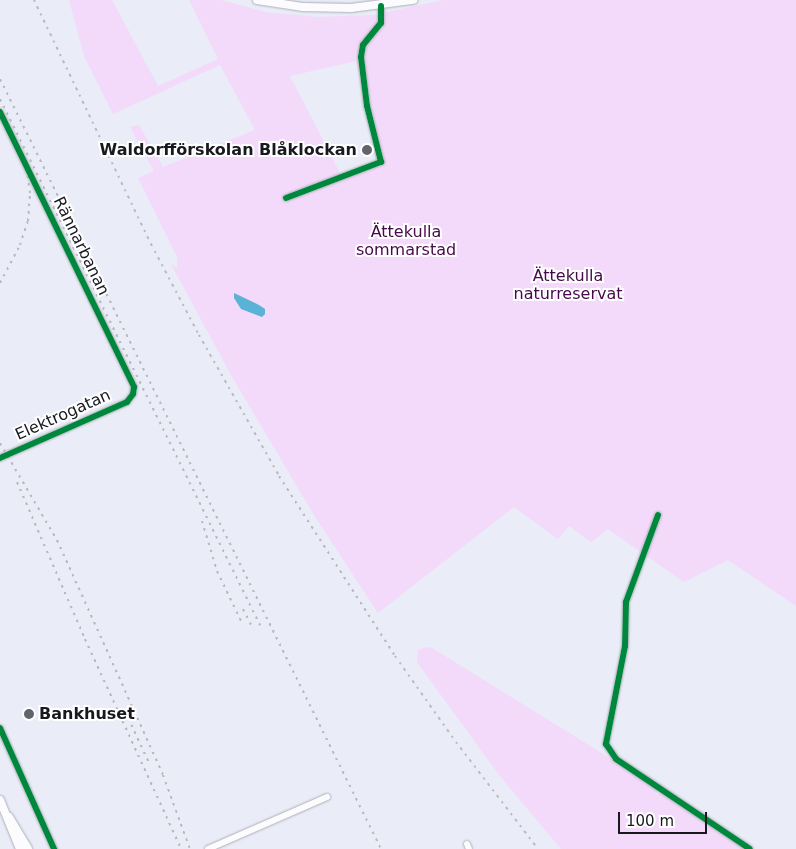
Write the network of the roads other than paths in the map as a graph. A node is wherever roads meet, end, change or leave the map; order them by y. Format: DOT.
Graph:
graph roads {
  1 [pos="257,0"];
  2 [pos="413,0"];
  3 [pos="380,6"];
  4 [pos="0,112"];
  5 [pos="286,198"];
  6 [pos="133,393"];
  7 [pos="0,458"];
  8 [pos="658,515"];
  9 [pos="0,728"];
  10 [pos="327,797"];
  11 [pos="0,800"];
  12 [pos="5,811"];
  13 [pos="20,849"];
  14 [pos="28,849"];
  15 [pos="54,849"];
  16 [pos="208,849"];
  17 [pos="750,849"];
  1 -- 3 [label="main road"];
  2 -- 3 [label="main road"];
  3 -- 5 [label="street"];
  4 -- 6 [label="street, Rännarbanan"];
  6 -- 7 [label="street, Elektrogatan"];
  8 -- 17 [label="street"];
  9 -- 15 [label="street"];
  10 -- 16 [label="street"];
  11 -- 12 [label="main road"];
  12 -- 13 [label="main road"];
  12 -- 14 [label="main road"];
}
